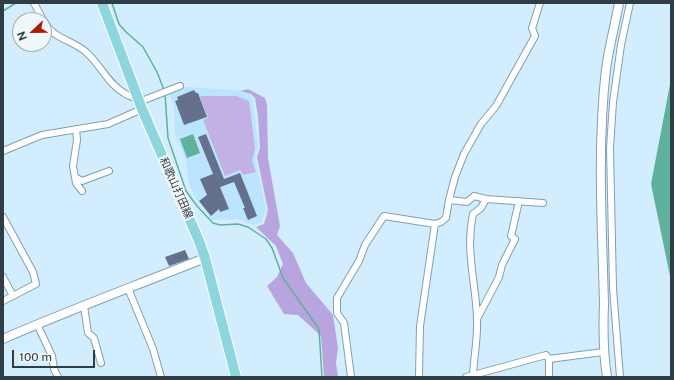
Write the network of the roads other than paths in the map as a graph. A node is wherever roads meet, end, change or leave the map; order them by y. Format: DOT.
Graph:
graph roads {
  1 [pos="34,3"];
  2 [pos="102,3"];
  3 [pos="540,3"];
  4 [pos="618,3"];
  5 [pos="630,3"];
  6 [pos="39,12"];
  7 [pos="52,32"];
  8 [pos="180,86"];
  9 [pos="140,104"];
  10 [pos="76,129"];
  11 [pos="3,151"];
  12 [pos="109,171"];
  13 [pos="75,177"];
  14 [pos="82,191"];
  15 [pos="486,199"];
  16 [pos="448,200"];
  17 [pos="518,200"];
  18 [pos="543,203"];
  19 [pos="3,217"];
  20 [pos="435,224"];
  21 [pos="205,258"];
  22 [pos="3,277"];
  23 [pos="128,288"];
  24 [pos="13,296"];
  25 [pos="3,301"];
  26 [pos="84,306"];
  27 [pos="477,319"];
  28 [pos="37,324"];
  29 [pos="3,338"];
  30 [pos="603,352"];
  31 [pos="549,359"];
  32 [pos="101,363"];
  33 [pos="473,375"];
  34 [pos="58,377"];
  35 [pos="161,377"];
  36 [pos="236,377"];
  37 [pos="351,377"];
  38 [pos="419,377"];
  39 [pos="466,377"];
  40 [pos="549,377"];
  41 [pos="607,377"];
  42 [pos="620,377"];
  1 -- 6 [label="street"];
  2 -- 9 [label="main road, 和歌山打田線"];
  3 -- 16 [label="street"];
  4 -- 30 [label="street"];
  5 -- 42 [label="street"];
  7 -- 9 [label="street"];
  8 -- 9 [label="street"];
  9 -- 10 [label="street"];
  9 -- 21 [label="main road, 和歌山打田線"];
  10 -- 11 [label="street"];
  10 -- 13 [label="street"];
  12 -- 13 [label="street"];
  13 -- 14 [label="street"];
  15 -- 16 [label="street"];
  15 -- 17 [label="street"];
  15 -- 27 [label="street"];
  16 -- 20 [label="street"];
  17 -- 18 [label="street"];
  17 -- 27 [label="street"];
  19 -- 24 [label="street"];
  20 -- 37 [label="street"];
  20 -- 38 [label="street"];
  21 -- 23 [label="street"];
  21 -- 36 [label="main road, 和歌山打田線"];
  22 -- 24 [label="street"];
  23 -- 26 [label="street"];
  23 -- 35 [label="street"];
  24 -- 25 [label="street"];
  26 -- 28 [label="street"];
  26 -- 32 [label="street"];
  27 -- 33 [label="street"];
  28 -- 29 [label="street"];
  28 -- 34 [label="street"];
  30 -- 31 [label="street"];
  30 -- 41 [label="street"];
  31 -- 33 [label="street"];
  31 -- 40 [label="street"];
  33 -- 39 [label="street"];
}
